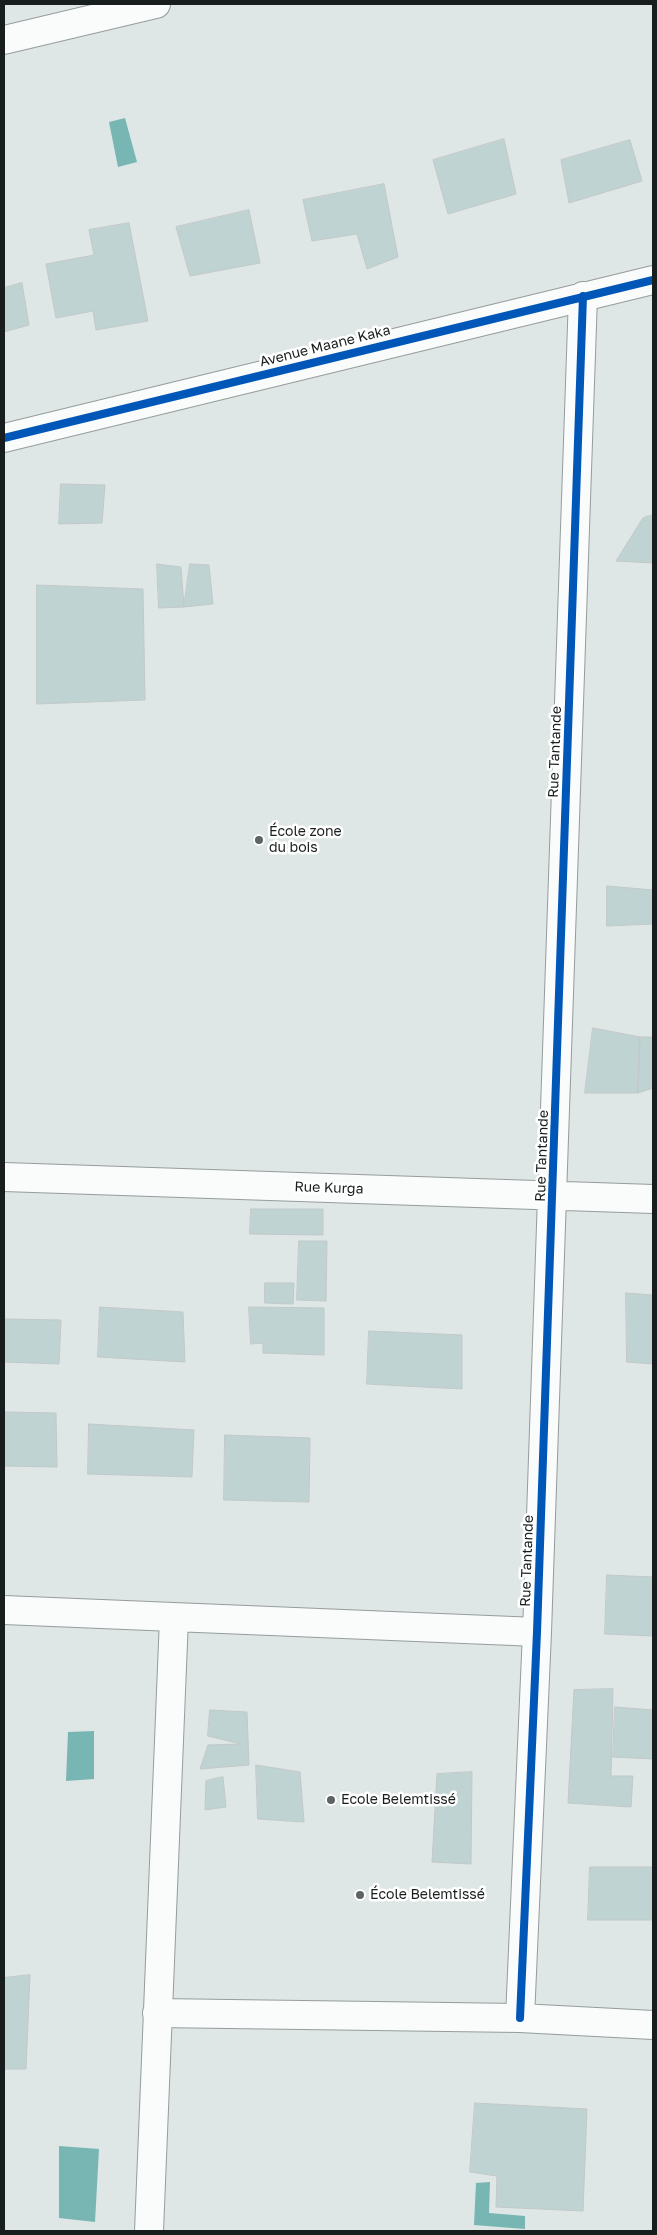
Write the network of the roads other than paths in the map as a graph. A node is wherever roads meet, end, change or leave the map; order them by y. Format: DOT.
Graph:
graph roads {
  1 [pos="156,4"];
  2 [pos="4,40"];
  3 [pos="653,280"];
  4 [pos="583,296"];
  5 [pos="4,438"];
  6 [pos="4,1177"];
  7 [pos="553,1195"];
  8 [pos="653,1199"];
  9 [pos="4,1610"];
  10 [pos="174,1618"];
  11 [pos="537,1632"];
  12 [pos="158,2013"];
  13 [pos="520,2018"];
  14 [pos="653,2025"];
  15 [pos="149,2231"];
  1 -- 2 [label="main road"];
  3 -- 4 [label="main road, Avenue Maane Kaka"];
  4 -- 5 [label="main road, Avenue Maane Kaka"];
  4 -- 7 [label="main road, Rue Tantande"];
  6 -- 7 [label="main road, Rue Kurga"];
  7 -- 8 [label="main road, Rue Kurga"];
  7 -- 11 [label="main road, Rue Tantande"];
  9 -- 10 [label="main road"];
  10 -- 11 [label="main road"];
  10 -- 12 [label="main road"];
  11 -- 13 [label="main road, Rue Tantande"];
  12 -- 13 [label="main road"];
  12 -- 15 [label="main road"];
  13 -- 14 [label="main road"];
}
